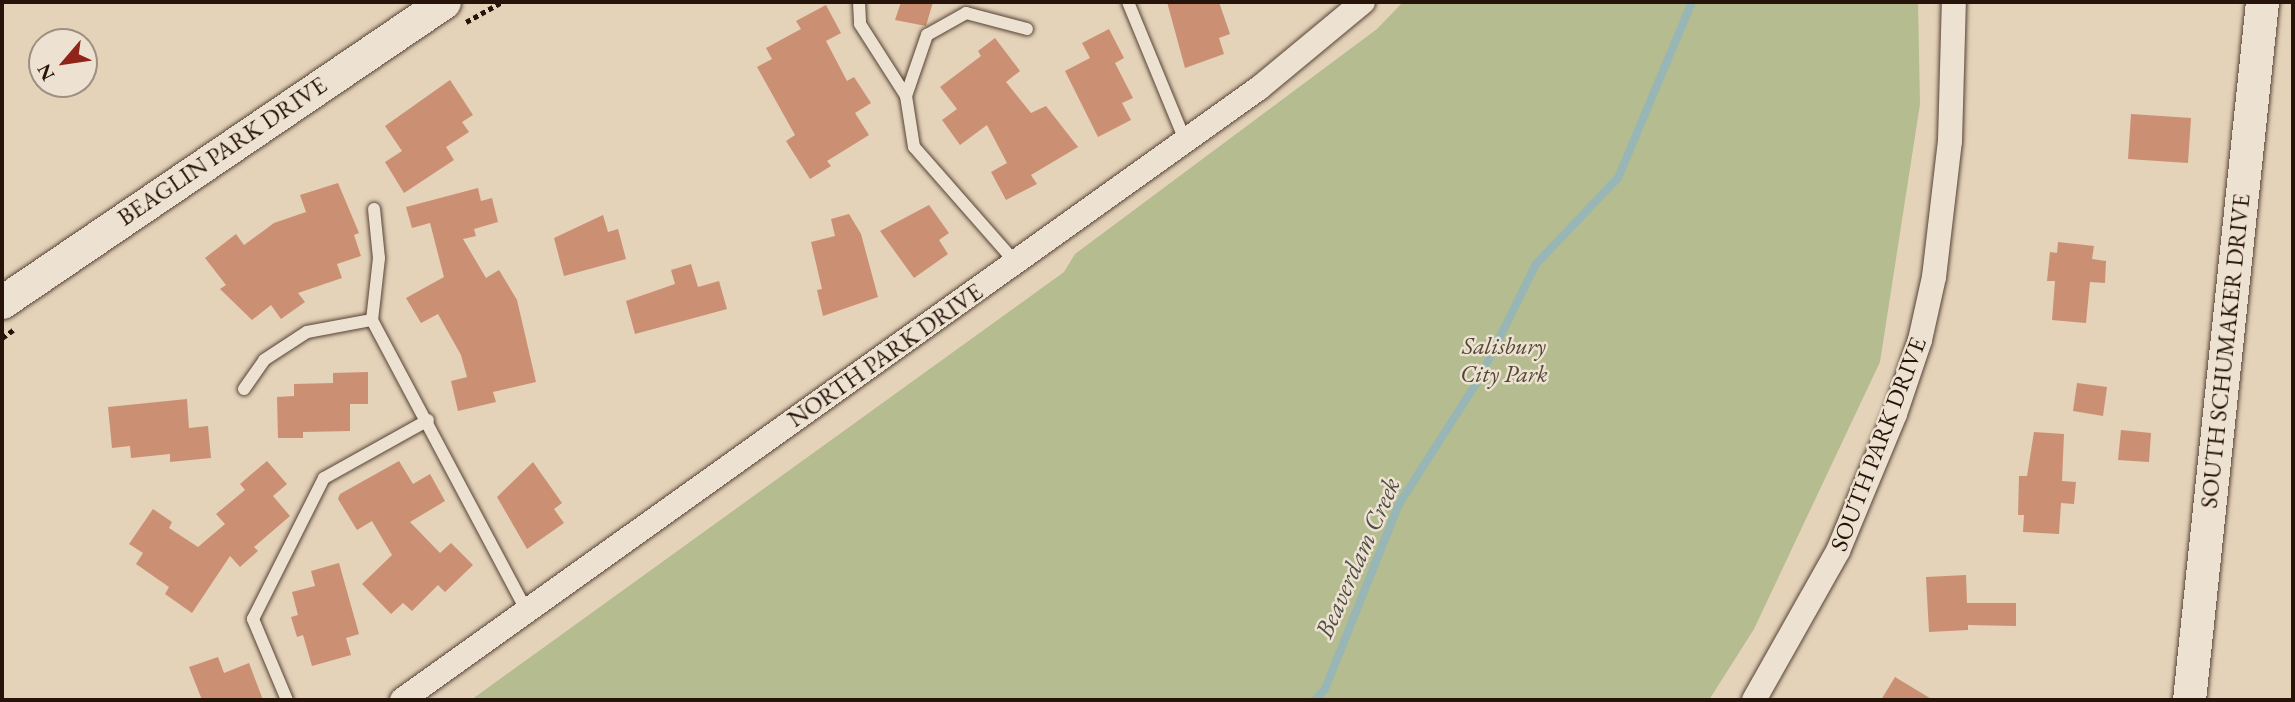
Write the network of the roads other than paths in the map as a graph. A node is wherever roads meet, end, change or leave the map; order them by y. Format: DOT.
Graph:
graph roads {
  1 [pos="444,2"];
  2 [pos="859,2"];
  3 [pos="1128,2"];
  4 [pos="1363,2"];
  5 [pos="1954,2"];
  6 [pos="2262,2"];
  7 [pos="1027,29"];
  8 [pos="906,96"];
  9 [pos="1185,140"];
  10 [pos="374,209"];
  11 [pos="1016,263"];
  12 [pos="2,302"];
  13 [pos="372,320"];
  14 [pos="244,389"];
  15 [pos="428,420"];
  16 [pos="526,610"];
  17 [pos="287,700"];
  18 [pos="402,700"];
  19 [pos="1754,700"];
  20 [pos="2189,700"];
  1 -- 12 [label="street, BEAGLIN PARK DRIVE"];
  2 -- 8 [label="lane"];
  3 -- 9 [label="lane"];
  4 -- 9 [label="street, NORTH PARK DRIVE"];
  5 -- 19 [label="street, SOUTH PARK DRIVE"];
  6 -- 20 [label="street, SOUTH SCHUMAKER DRIVE"];
  7 -- 8 [label="lane"];
  8 -- 11 [label="lane"];
  9 -- 11 [label="street, NORTH PARK DRIVE"];
  10 -- 13 [label="lane"];
  11 -- 16 [label="street, NORTH PARK DRIVE"];
  13 -- 14 [label="lane"];
  13 -- 15 [label="lane"];
  15 -- 16 [label="lane"];
  15 -- 17 [label="lane"];
  16 -- 18 [label="street, NORTH PARK DRIVE"];
}
